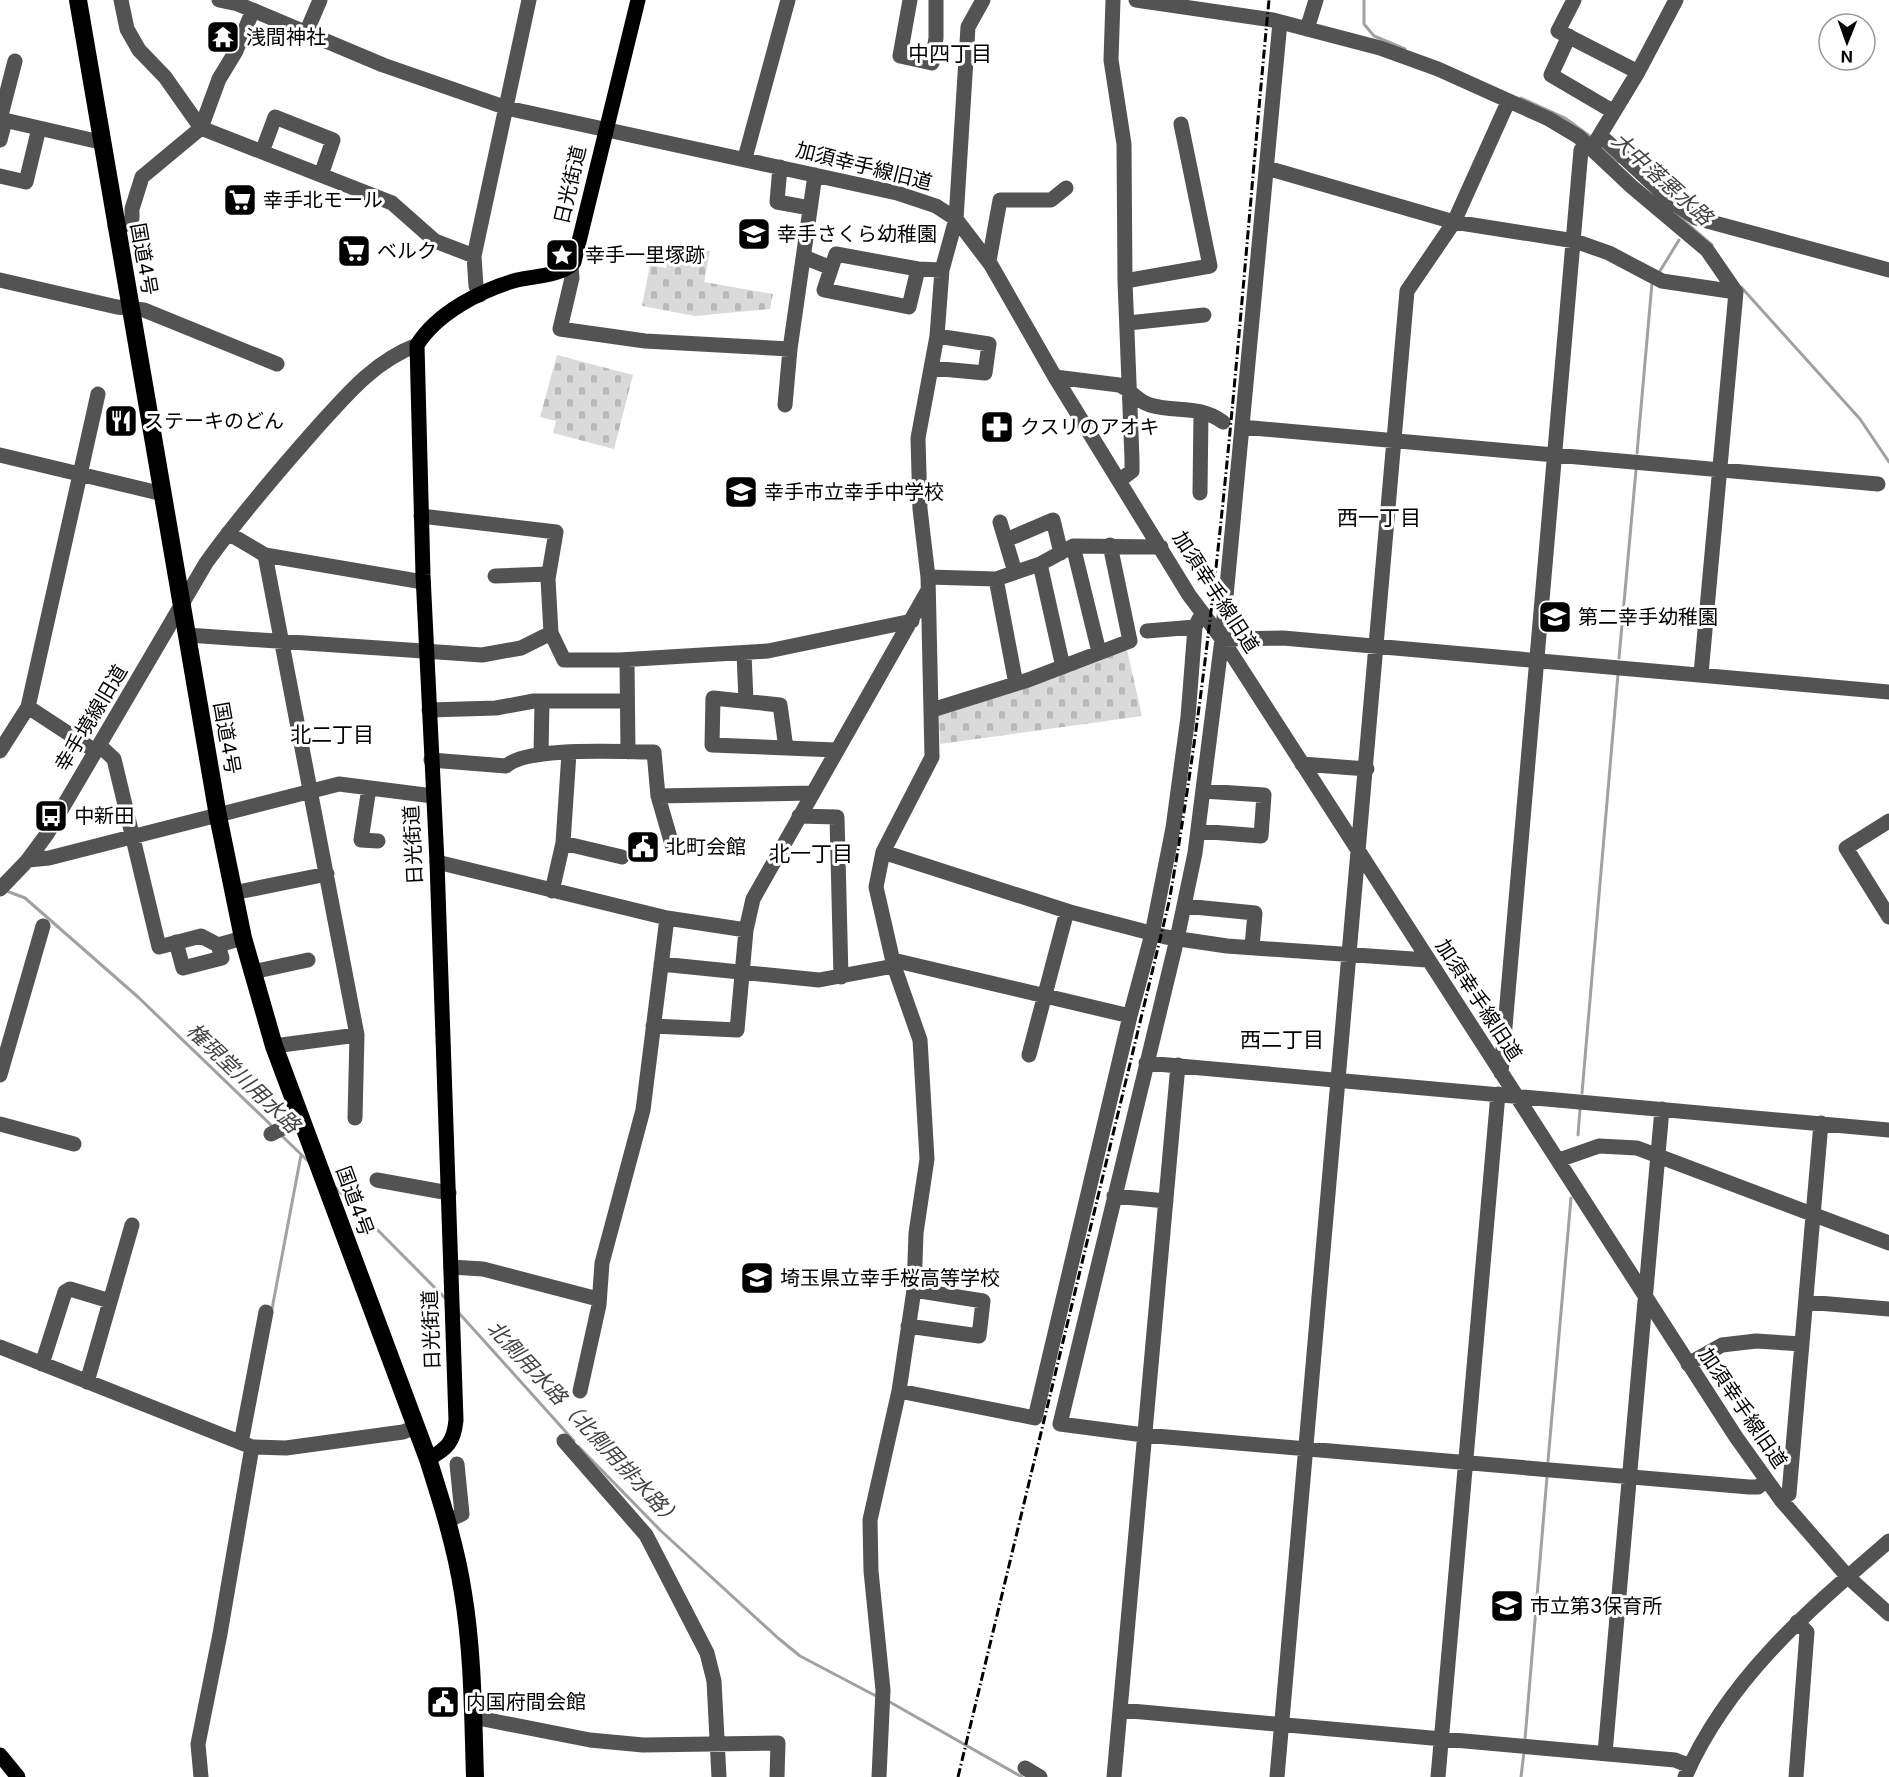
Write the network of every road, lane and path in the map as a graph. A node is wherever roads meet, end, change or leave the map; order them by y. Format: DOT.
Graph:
graph roads {
  1 [pos="78,0"];
  2 [pos="121,0"];
  3 [pos="219,0"];
  4 [pos="320,0"];
  5 [pos="529,0"];
  6 [pos="638,0"];
  7 [pos="788,0"];
  8 [pos="910,0"];
  9 [pos="936,0"];
  10 [pos="983,0"];
  11 [pos="1113,0"];
  12 [pos="1136,0"];
  13 [pos="1316,0"];
  14 [pos="1574,0"];
  15 [pos="1677,0"];
  16 [pos="1170,2"];
  17 [pos="253,10"];
  18 [pos="1280,22"];
  19 [pos="1307,29"];
  20 [pos="306,33"];
  21 [pos="1569,36"];
  22 [pos="15,61"];
  23 [pos="1638,72"];
  24 [pos="1508,102"];
  25 [pos="507,108"];
  26 [pos="1614,112"];
  27 [pos="2,120"];
  28 [pos="1181,124"];
  29 [pos="39,128"];
  30 [pos="201,128"];
  31 [pos="606,129"];
  32 [pos="0,140"];
  33 [pos="1594,141"];
  34 [pos="100,142"];
  35 [pos="262,152"];
  36 [pos="745,158"];
  37 [pos="780,166"];
  38 [pos="1267,168"];
  39 [pos="321,175"];
  40 [pos="815,175"];
  41 [pos="0,176"];
  42 [pos="1066,188"];
  43 [pos="810,208"];
  44 [pos="956,219"];
  45 [pos="1454,222"];
  46 [pos="115,226"];
  47 [pos="1575,241"];
  48 [pos="474,256"];
  49 [pos="804,257"];
  50 [pos="989,261"];
  51 [pos="571,266"];
  52 [pos="831,268"];
  53 [pos="918,269"];
  54 [pos="942,270"];
  55 [pos="1889,270"];
  56 [pos="0,280"];
  57 [pos="1125,281"];
  58 [pos="1736,292"];
  59 [pos="480,295"];
  60 [pos="130,308"];
  61 [pos="1204,315"];
  62 [pos="1128,323"];
  63 [pos="937,336"];
  64 [pos="417,345"];
  65 [pos="790,349"];
  66 [pos="277,364"];
  67 [pos="931,368"];
  68 [pos="1055,377"];
  69 [pos="1128,389"];
  70 [pos="98,394"];
  71 [pos="785,405"];
  72 [pos="1201,412"];
  73 [pos="1222,422"];
  74 [pos="1242,427"];
  75 [pos="1395,441"];
  76 [pos="1555,454"];
  77 [pos="0,455"];
  78 [pos="1718,469"];
  79 [pos="79,473"];
  80 [pos="1120,480"];
  81 [pos="1878,484"];
  82 [pos="1200,493"];
  83 [pos="163,494"];
  84 [pos="421,516"];
  85 [pos="1000,522"];
  86 [pos="228,533"];
  87 [pos="1006,540"];
  88 [pos="1110,545"];
  89 [pos="1161,547"];
  90 [pos="1067,549"];
  91 [pos="265,555"];
  92 [pos="1040,564"];
  93 [pos="1015,572"];
  94 [pos="548,574"];
  95 [pos="495,576"];
  96 [pos="996,579"];
  97 [pos="423,582"];
  98 [pos="928,585"];
  99 [pos="183,606"];
  100 [pos="1201,612"];
  101 [pos="912,621"];
  102 [pos="1196,627"];
  103 [pos="1147,631"];
  104 [pos="551,633"];
  105 [pos="187,635"];
  106 [pos="1222,639"];
  107 [pos="280,643"];
  108 [pos="1377,647"];
  109 [pos="1099,652"];
  110 [pos="426,653"];
  111 [pos="744,653"];
  112 [pos="627,660"];
  113 [pos="1536,660"];
  114 [pos="1063,667"];
  115 [pos="1701,674"];
  116 [pos="1016,684"];
  117 [pos="1889,692"];
  118 [pos="542,701"];
  119 [pos="627,701"];
  120 [pos="746,701"];
  121 [pos="28,707"];
  122 [pos="429,710"];
  123 [pos="932,710"];
  124 [pos="97,748"];
  125 [pos="786,748"];
  126 [pos="836,750"];
  127 [pos="0,751"];
  128 [pos="628,752"];
  129 [pos="569,753"];
  130 [pos="542,754"];
  131 [pos="431,760"];
  132 [pos="1302,764"];
  133 [pos="1367,769"];
  134 [pos="369,788"];
  135 [pos="1203,791"];
  136 [pos="312,792"];
  137 [pos="811,793"];
  138 [pos="434,796"];
  139 [pos="658,796"];
  140 [pos="218,816"];
  141 [pos="799,816"];
  142 [pos="1889,821"];
  143 [pos="1198,831"];
  144 [pos="132,837"];
  145 [pos="378,841"];
  146 [pos="563,843"];
  147 [pos="674,848"];
  148 [pos="883,852"];
  149 [pos="1359,854"];
  150 [pos="622,857"];
  151 [pos="28,860"];
  152 [pos="437,862"];
  153 [pos="327,874"];
  154 [pos="5,884"];
  155 [pos="552,891"];
  156 [pos="233,893"];
  157 [pos="1184,906"];
  158 [pos="1067,911"];
  159 [pos="1888,913"];
  160 [pos="668,918"];
  161 [pos="43,926"];
  162 [pos="746,930"];
  163 [pos="1152,934"];
  164 [pos="243,938"];
  165 [pos="1177,939"];
  166 [pos="176,942"];
  167 [pos="218,945"];
  168 [pos="1252,947"];
  169 [pos="1350,953"];
  170 [pos="308,960"];
  171 [pos="1427,960"];
  172 [pos="894,963"];
  173 [pos="661,964"];
  174 [pos="252,972"];
  175 [pos="742,974"];
  176 [pos="841,977"];
  177 [pos="1044,993"];
  178 [pos="1130,1016"];
  179 [pos="653,1026"];
  180 [pos="357,1035"];
  181 [pos="274,1046"];
  182 [pos="1029,1055"];
  183 [pos="1146,1063"];
  184 [pos="1178,1065"];
  185 [pos="1501,1073"];
  186 [pos="0,1074"];
  187 [pos="1337,1080"];
  188 [pos="1498,1094"];
  189 [pos="1519,1097"];
  190 [pos="1662,1108"];
  191 [pos="355,1118"];
  192 [pos="301,1119"];
  193 [pos="1821,1123"];
  194 [pos="0,1124"];
  195 [pos="1889,1130"];
  196 [pos="271,1134"];
  197 [pos="74,1144"];
  198 [pos="1658,1154"];
  199 [pos="1559,1160"];
  200 [pos="377,1180"];
  201 [pos="449,1192"];
  202 [pos="1114,1196"];
  203 [pos="1166,1201"];
  204 [pos="1813,1216"];
  205 [pos="132,1225"];
  206 [pos="1889,1243"];
  207 [pos="452,1267"];
  208 [pos="914,1290"];
  209 [pos="1646,1298"];
  210 [pos="598,1299"];
  211 [pos="110,1301"];
  212 [pos="1806,1302"];
  213 [pos="1889,1309"];
  214 [pos="266,1312"];
  215 [pos="908,1326"];
  216 [pos="1802,1344"];
  217 [pos="0,1347"];
  218 [pos="42,1364"];
  219 [pos="1689,1364"];
  220 [pos="87,1382"];
  221 [pos="580,1391"];
  222 [pos="899,1391"];
  223 [pos="416,1427"];
  224 [pos="1144,1435"];
  225 [pos="564,1441"];
  226 [pos="247,1445"];
  227 [pos="1306,1448"];
  228 [pos="428,1459"];
  229 [pos="1466,1462"];
  230 [pos="457,1464"];
  231 [pos="1631,1478"];
  232 [pos="1766,1480"];
  233 [pos="1781,1500"];
  234 [pos="447,1521"];
  235 [pos="1889,1541"];
  236 [pos="1848,1577"];
  237 [pos="1889,1614"];
  238 [pos="1797,1622"];
  239 [pos="1120,1710"];
  240 [pos="473,1717"];
  241 [pos="1282,1724"];
  242 [pos="1441,1738"];
  243 [pos="718,1744"];
  244 [pos="1605,1753"];
  245 [pos="0,1755"];
  246 [pos="1025,1767"];
  247 [pos="1688,1772"];
  248 [pos="18,1777"];
  249 [pos="201,1777"];
  250 [pos="475,1777"];
  251 [pos="718,1777"];
  252 [pos="777,1777"];
  253 [pos="879,1777"];
  254 [pos="1041,1777"];
  255 [pos="1114,1777"];
  256 [pos="1277,1777"];
  257 [pos="1438,1777"];
  258 [pos="1796,1777"];
  1 -- 34 [label="highway, 国道4号"];
  2 -- 30 [label="street"];
  3 -- 17 [label="street, 加須幸手線旧道"];
  4 -- 20 [label="street"];
  5 -- 25 [label="street"];
  6 -- 31 [label="main road, 日光街道"];
  7 -- 36 [label="street"];
  8 -- 9 [label="street"];
  10 -- 44 [label="street"];
  11 -- 57 [label="street"];
  12 -- 16 [label="street"];
  13 -- 19 [label="street"];
  14 -- 21 [label="street"];
  15 -- 23 [label="street"];
  16 -- 18 [label="street"];
  17 -- 20 [label="street, 加須幸手線旧道"];
  17 -- 30 [label="street"];
  18 -- 19 [label="street"];
  18 -- 38 [label="street"];
  19 -- 24 [label="street"];
  20 -- 25 [label="street, 加須幸手線旧道"];
  21 -- 23 [label="street"];
  21 -- 26 [label="street"];
  22 -- 27 [label="street"];
  23 -- 26 [label="street"];
  24 -- 33 [label="street"];
  24 -- 45 [label="street"];
  25 -- 31 [label="street, 加須幸手線旧道"];
  25 -- 48 [label="street"];
  26 -- 33 [label="street"];
  27 -- 29 [label="street"];
  27 -- 32 [label="street"];
  28 -- 57 [label="street"];
  29 -- 34 [label="street"];
  29 -- 41 [label="street"];
  30 -- 35 [label="street"];
  30 -- 46 [label="street"];
  31 -- 36 [label="street, 加須幸手線旧道"];
  31 -- 51 [label="main road, 日光街道"];
  33 -- 47 [label="street"];
  33 -- 55 [label="street"];
  33 -- 58 [label="street"];
  34 -- 46 [label="highway, 国道4号"];
  35 -- 39 [label="street"];
  35 -- 39 [label="street"];
  36 -- 37 [label="street, 加須幸手線旧道"];
  37 -- 40 [label="street, 加須幸手線旧道"];
  37 -- 43 [label="street"];
  38 -- 45 [label="street"];
  38 -- 74 [label="street"];
  39 -- 48 [label="street"];
  40 -- 43 [label="street"];
  40 -- 44 [label="street, 加須幸手線旧道"];
  42 -- 50 [label="street"];
  43 -- 49 [label="street"];
  44 -- 50 [label="street, 加須幸手線旧道"];
  44 -- 54 [label="street"];
  45 -- 47 [label="street"];
  45 -- 75 [label="street"];
  46 -- 60 [label="highway, 国道4号"];
  47 -- 58 [label="street"];
  47 -- 76 [label="street"];
  48 -- 59 [label="street"];
  49 -- 52 [label="street"];
  49 -- 65 [label="street"];
  50 -- 68 [label="street, 加須幸手線旧道"];
  51 -- 59 [label="main road"];
  51 -- 65 [label="street"];
  52 -- 53 [label="street"];
  52 -- 53 [label="street"];
  53 -- 54 [label="street"];
  54 -- 63 [label="street"];
  56 -- 60 [label="street"];
  57 -- 62 [label="street"];
  58 -- 78 [label="street"];
  59 -- 64 [label="main road"];
  60 -- 66 [label="street"];
  60 -- 83 [label="highway, 国道4号"];
  61 -- 62 [label="street"];
  62 -- 69 [label="street"];
  63 -- 67 [label="street"];
  63 -- 67 [label="street"];
  64 -- 84 [label="main road, 日光街道"];
  64 -- 86 [label="street, 幸手境線旧道"];
  65 -- 71 [label="street"];
  67 -- 98 [label="street"];
  68 -- 69 [label="street"];
  68 -- 80 [label="street, 加須幸手線旧道"];
  69 -- 72 [label="street"];
  69 -- 80 [label="street"];
  70 -- 79 [label="street"];
  72 -- 73 [label="street"];
  72 -- 82 [label="street"];
  74 -- 75 [label="street"];
  74 -- 106 [label="street"];
  75 -- 76 [label="street"];
  75 -- 108 [label="street"];
  76 -- 78 [label="street"];
  76 -- 113 [label="street"];
  77 -- 79 [label="street"];
  78 -- 81 [label="street"];
  78 -- 115 [label="street"];
  79 -- 83 [label="street"];
  79 -- 121 [label="street"];
  80 -- 89 [label="street, 加須幸手線旧道"];
  83 -- 99 [label="highway, 国道4号"];
  84 -- 94 [label="street"];
  84 -- 97 [label="main road, 日光街道"];
  85 -- 87 [label="street"];
  86 -- 91 [label="street"];
  86 -- 99 [label="street, 幸手境線旧道"];
  87 -- 90 [label="street"];
  87 -- 93 [label="street"];
  88 -- 89 [label="street"];
  88 -- 90 [label="street"];
  88 -- 109 [label="street"];
  89 -- 100 [label="street, 加須幸手線旧道"];
  90 -- 92 [label="street"];
  90 -- 109 [label="street"];
  91 -- 97 [label="street"];
  91 -- 107 [label="street"];
  92 -- 93 [label="street"];
  92 -- 114 [label="street"];
  93 -- 96 [label="street"];
  94 -- 95 [label="street"];
  94 -- 104 [label="street"];
  96 -- 98 [label="street"];
  96 -- 116 [label="street"];
  97 -- 110 [label="main road, 日光街道"];
  98 -- 101 [label="street"];
  98 -- 123 [label="street"];
  99 -- 105 [label="highway, 国道4号"];
  99 -- 124 [label="street, 幸手境線旧道"];
  100 -- 102 [label="street"];
  100 -- 106 [label="street, 加須幸手線旧道"];
  101 -- 111 [label="street"];
  101 -- 126 [label="street"];
  102 -- 103 [label="street"];
  102 -- 163 [label="street"];
  104 -- 110 [label="street"];
  104 -- 112 [label="street"];
  105 -- 107 [label="street"];
  105 -- 140 [label="highway, 国道4号"];
  106 -- 108 [label="street"];
  106 -- 132 [label="street, 加須幸手線旧道"];
  106 -- 135 [label="street"];
  107 -- 110 [label="street"];
  107 -- 136 [label="street"];
  108 -- 113 [label="street"];
  108 -- 133 [label="street"];
  109 -- 114 [label="street"];
  110 -- 122 [label="main road, 日光街道"];
  111 -- 112 [label="street"];
  111 -- 120 [label="street"];
  112 -- 119 [label="street"];
  113 -- 115 [label="street"];
  113 -- 185 [label="street"];
  114 -- 116 [label="street"];
  115 -- 117 [label="street"];
  116 -- 123 [label="street"];
  118 -- 119 [label="street"];
  118 -- 122 [label="street"];
  118 -- 130 [label="street"];
  119 -- 128 [label="street"];
  120 -- 125 [label="street"];
  120 -- 125 [label="street"];
  121 -- 124 [label="street"];
  121 -- 127 [label="street"];
  122 -- 131 [label="main road, 日光街道"];
  123 -- 148 [label="street"];
  124 -- 144 [label="street"];
  124 -- 151 [label="street, 幸手境線旧道"];
  125 -- 126 [label="street"];
  126 -- 137 [label="street"];
  128 -- 129 [label="street"];
  128 -- 139 [label="street"];
  129 -- 130 [label="street"];
  129 -- 146 [label="street"];
  130 -- 131 [label="street"];
  131 -- 138 [label="main road, 日光街道"];
  132 -- 133 [label="street"];
  132 -- 149 [label="street, 加須幸手線旧道"];
  133 -- 149 [label="street"];
  134 -- 136 [label="street"];
  134 -- 138 [label="street"];
  134 -- 145 [label="street"];
  135 -- 143 [label="street"];
  135 -- 143 [label="street"];
  136 -- 140 [label="street"];
  136 -- 153 [label="street"];
  137 -- 139 [label="street"];
  137 -- 141 [label="street"];
  138 -- 152 [label="main road, 日光街道"];
  139 -- 147 [label="street"];
  140 -- 144 [label="street"];
  140 -- 156 [label="highway, 国道4号"];
  141 -- 162 [label="street"];
  141 -- 176 [label="street"];
  142 -- 159 [label="street"];
  143 -- 157 [label="street"];
  144 -- 151 [label="street"];
  144 -- 166 [label="street"];
  146 -- 150 [label="street"];
  146 -- 155 [label="street"];
  148 -- 158 [label="street"];
  148 -- 172 [label="street"];
  149 -- 169 [label="street"];
  149 -- 171 [label="street, 加須幸手線旧道"];
  151 -- 154 [label="street, 幸手境線旧道"];
  152 -- 155 [label="street"];
  152 -- 201 [label="main road, 日光街道"];
  153 -- 156 [label="street"];
  153 -- 180 [label="street"];
  155 -- 160 [label="street"];
  156 -- 164 [label="highway, 国道4号"];
  157 -- 165 [label="street"];
  157 -- 168 [label="street"];
  158 -- 163 [label="street"];
  158 -- 177 [label="street"];
  160 -- 162 [label="street"];
  160 -- 173 [label="street"];
  161 -- 186 [label="street"];
  162 -- 175 [label="street"];
  163 -- 165 [label="street"];
  163 -- 178 [label="street"];
  164 -- 167 [label="street"];
  164 -- 174 [label="highway, 国道4号"];
  165 -- 168 [label="street"];
  165 -- 183 [label="street"];
  166 -- 167 [label="street"];
  166 -- 167 [label="street"];
  168 -- 169 [label="street"];
  169 -- 171 [label="street"];
  169 -- 187 [label="street"];
  170 -- 174 [label="street"];
  171 -- 185 [label="street, 加須幸手線旧道"];
  172 -- 176 [label="street"];
  172 -- 177 [label="street"];
  172 -- 208 [label="street"];
  173 -- 175 [label="street"];
  173 -- 179 [label="street"];
  174 -- 181 [label="highway, 国道4号"];
  175 -- 176 [label="street"];
  175 -- 179 [label="street"];
  177 -- 178 [label="street"];
  177 -- 182 [label="street"];
  178 -- 222 [label="street"];
  179 -- 210 [label="street"];
  180 -- 181 [label="street"];
  180 -- 191 [label="street"];
  181 -- 192 [label="highway, 国道4号"];
  183 -- 184 [label="street"];
  183 -- 202 [label="street"];
  184 -- 187 [label="street"];
  184 -- 203 [label="street"];
  185 -- 189 [label="street, 加須幸手線旧道"];
  187 -- 188 [label="street"];
  187 -- 227 [label="street"];
  188 -- 189 [label="street"];
  188 -- 229 [label="street"];
  189 -- 190 [label="street"];
  189 -- 199 [label="street, 加須幸手線旧道"];
  190 -- 193 [label="street"];
  190 -- 198 [label="street"];
  192 -- 196 [label="street"];
  192 -- 223 [label="highway, 国道4号"];
  193 -- 195 [label="street"];
  193 -- 204 [label="street"];
  194 -- 197 [label="street"];
  198 -- 199 [label="street"];
  198 -- 204 [label="street"];
  198 -- 209 [label="street"];
  199 -- 209 [label="street, 加須幸手線旧道"];
  200 -- 201 [label="street"];
  201 -- 207 [label="main road, 日光街道"];
  202 -- 203 [label="street"];
  202 -- 224 [label="street"];
  203 -- 224 [label="street"];
  204 -- 206 [label="street"];
  204 -- 212 [label="street"];
  205 -- 211 [label="street"];
  207 -- 210 [label="street"];
  207 -- 228 [label="main road, 日光街道"];
  208 -- 215 [label="street"];
  208 -- 215 [label="street"];
  209 -- 219 [label="street, 加須幸手線旧道"];
  209 -- 231 [label="street"];
  210 -- 221 [label="street"];
  211 -- 218 [label="street"];
  211 -- 220 [label="street"];
  212 -- 213 [label="street"];
  212 -- 216 [label="street"];
  214 -- 226 [label="street"];
  215 -- 222 [label="street"];
  216 -- 219 [label="street"];
  216 -- 233 [label="street"];
  217 -- 218 [label="street"];
  218 -- 220 [label="street"];
  219 -- 232 [label="street, 加須幸手線旧道"];
  220 -- 226 [label="street"];
  222 -- 253 [label="street"];
  223 -- 226 [label="street"];
  223 -- 228 [label="highway, 国道4号"];
  224 -- 227 [label="street"];
  224 -- 239 [label="street"];
  225 -- 243 [label="street"];
  226 -- 249 [label="street"];
  227 -- 229 [label="street"];
  227 -- 241 [label="street"];
  228 -- 234 [label="highway"];
  229 -- 231 [label="street"];
  229 -- 242 [label="street"];
  230 -- 234 [label="street"];
  231 -- 232 [label="street"];
  231 -- 244 [label="street"];
  232 -- 233 [label="street, 加須幸手線旧道"];
  233 -- 236 [label="street, 加須幸手線旧道"];
  234 -- 240 [label="highway"];
  235 -- 236 [label="street"];
  236 -- 237 [label="street, 加須幸手線旧道"];
  236 -- 238 [label="street"];
  238 -- 247 [label="street"];
  238 -- 258 [label="street"];
  239 -- 241 [label="street"];
  239 -- 255 [label="street"];
  240 -- 243 [label="street"];
  240 -- 250 [label="highway"];
  241 -- 242 [label="street"];
  241 -- 256 [label="street"];
  242 -- 244 [label="street"];
  242 -- 257 [label="street"];
  243 -- 251 [label="street"];
  243 -- 252 [label="street"];
  244 -- 247 [label="street"];
  245 -- 248 [label="main road"];
  246 -- 254 [label="street"];
}
